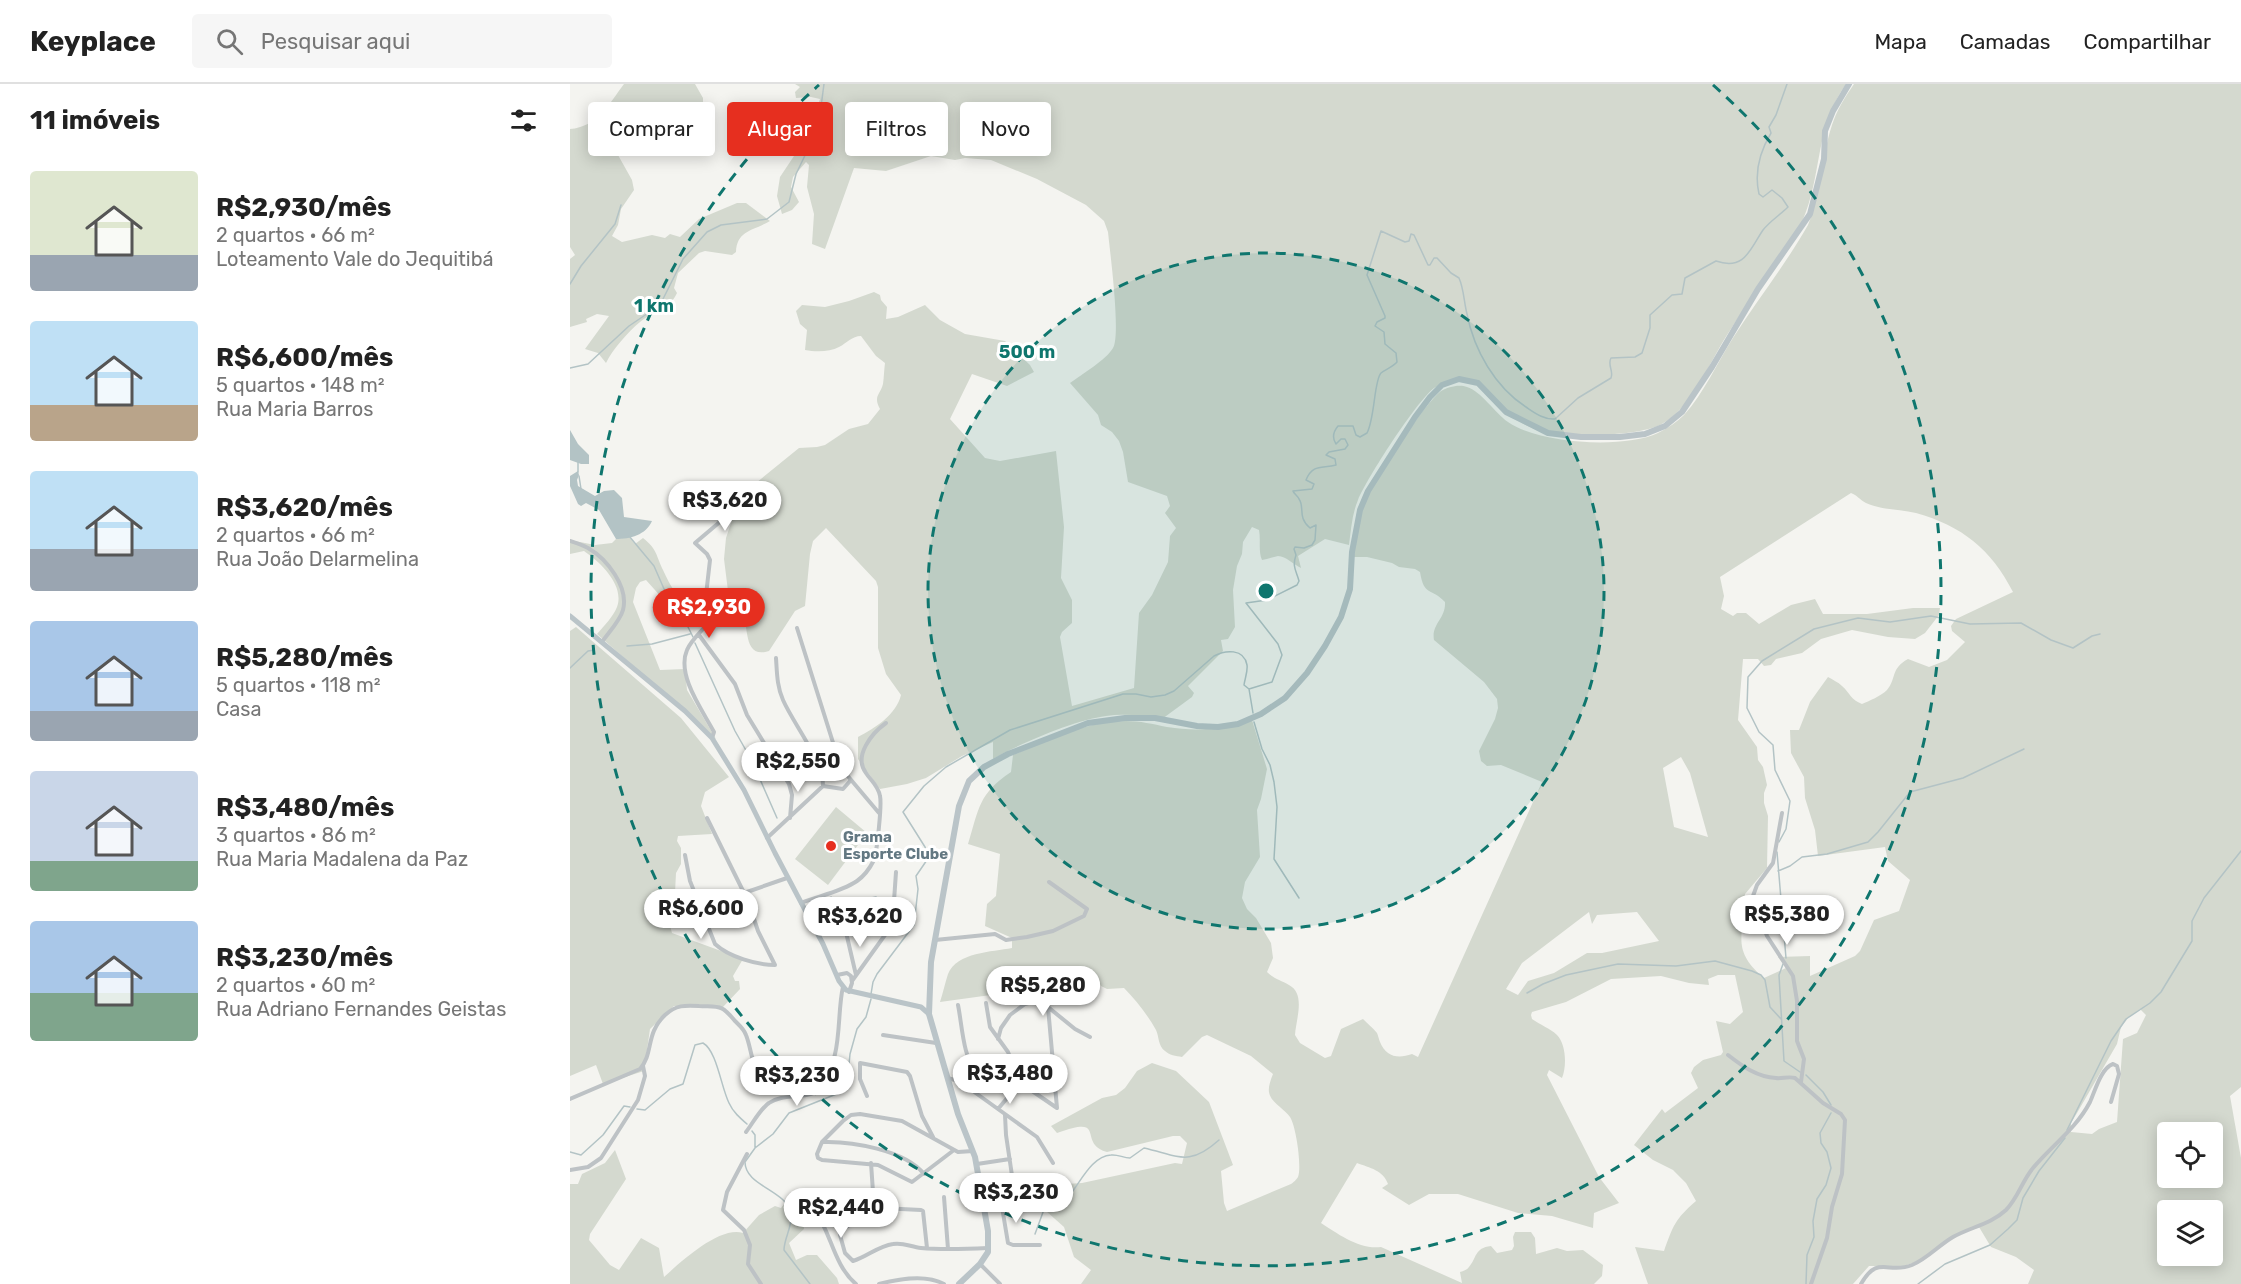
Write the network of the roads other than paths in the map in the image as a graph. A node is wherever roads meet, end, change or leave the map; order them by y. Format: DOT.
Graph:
graph roads {
  1 [pos="1849,84"];
  2 [pos="741,504"];
  3 [pos="570,541"];
  4 [pos="570,616"];
  5 [pos="797,628"];
  6 [pos="699,635"];
  7 [pos="602,642"];
  8 [pos="776,658"];
  9 [pos="886,723"];
  10 [pos="712,738"];
  11 [pos="851,780"];
  12 [pos="823,786"];
  13 [pos="879,813"];
  14 [pos="1782,813"];
  15 [pos="706,818"];
  16 [pos="790,818"];
  17 [pos="767,838"];
  18 [pos="685,855"];
  19 [pos="896,872"];
  20 [pos="787,878"];
  21 [pos="1049,882"];
  22 [pos="744,893"];
  23 [pos="801,903"];
  24 [pos="702,908"];
  25 [pos="851,916"];
  26 [pos="667,921"];
  27 [pos="935,940"];
  28 [pos="837,975"];
  29 [pos="856,976"];
  30 [pos="852,981"];
  31 [pos="843,987"];
  32 [pos="849,992"];
  33 [pos="986,1003"];
  34 [pos="958,1005"];
  35 [pos="1048,1007"];
  36 [pos="929,1014"];
  37 [pos="883,1035"];
  38 [pos="1090,1037"];
  39 [pos="998,1038"];
  40 [pos="936,1043"];
  41 [pos="1728,1055"];
  42 [pos="643,1066"];
  43 [pos="826,1075"];
  44 [pos="947,1078"];
  45 [pos="1019,1082"];
  46 [pos="1801,1082"];
  47 [pos="1010,1094"];
  48 [pos="867,1096"];
  49 [pos="570,1099"];
  50 [pos="2111,1101"];
  51 [pos="998,1109"];
  52 [pos="1005,1114"];
  53 [pos="746,1132"];
  54 [pos="933,1137"];
  55 [pos="820,1144"];
  56 [pos="954,1150"];
  57 [pos="973,1151"];
  58 [pos="747,1154"];
  59 [pos="1010,1159"];
  60 [pos="871,1163"];
  61 [pos="1053,1163"];
  62 [pos="976,1164"];
  63 [pos="570,1170"];
  64 [pos="924,1174"];
  65 [pos="831,1191"];
  66 [pos="873,1192"];
  67 [pos="1000,1195"];
  68 [pos="944,1197"];
  69 [pos="982,1199"];
  70 [pos="813,1208"];
  71 [pos="881,1208"];
  72 [pos="1040,1245"];
  73 [pos="927,1248"];
  74 [pos="988,1248"];
  75 [pos="948,1249"];
  76 [pos="980,1264"];
  77 [pos="761,1284"];
  78 [pos="856,1284"];
  79 [pos="879,1284"];
  80 [pos="944,1284"];
  81 [pos="959,1284"];
  82 [pos="1000,1284"];
  83 [pos="1811,1284"];
  84 [pos="1861,1284"];
  1 -- 27 [label="main road"];
  2 -- 6 [label="street"];
  3 -- 7 [label="street"];
  4 -- 7 [label="main road"];
  5 -- 11 [label="street"];
  6 -- 10 [label="street"];
  6 -- 16 [label="street"];
  7 -- 10 [label="main road"];
  8 -- 12 [label="street"];
  9 -- 13 [label="street"];
  10 -- 17 [label="main road"];
  11 -- 12 [label="street"];
  11 -- 13 [label="street"];
  12 -- 16 [label="street"];
  13 -- 23 [label="street"];
  14 -- 46 [label="street"];
  15 -- 22 [label="street"];
  16 -- 17 [label="street"];
  17 -- 20 [label="main road"];
  18 -- 24 [label="street"];
  19 -- 29 [label="street"];
  20 -- 22 [label="street"];
  20 -- 23 [label="main road"];
  21 -- 27 [label="street"];
  22 -- 24 [label="street"];
  23 -- 28 [label="main road"];
  24 -- 26 [label="street"];
  25 -- 29 [label="street"];
  27 -- 36 [label="main road"];
  28 -- 30 [label="street"];
  28 -- 31 [label="main road"];
  29 -- 30 [label="street"];
  30 -- 32 [label="street"];
  31 -- 32 [label="main road"];
  31 -- 43 [label="street"];
  32 -- 36 [label="main road"];
  33 -- 39 [label="street"];
  34 -- 47 [label="street"];
  35 -- 38 [label="street"];
  35 -- 39 [label="street"];
  35 -- 45 [label="street"];
  36 -- 40 [label="main road"];
  37 -- 40 [label="street"];
  39 -- 45 [label="street"];
  40 -- 44 [label="main road"];
  41 -- 46 [label="street"];
  42 -- 43 [label="street"];
  42 -- 49 [label="street"];
  42 -- 63 [label="street"];
  43 -- 53 [label="street"];
  44 -- 51 [label="street"];
  44 -- 57 [label="main road"];
  45 -- 47 [label="street"];
  46 -- 83 [label="street"];
  47 -- 51 [label="street"];
  48 -- 54 [label="street"];
  50 -- 84 [label="street"];
  51 -- 52 [label="street"];
  52 -- 59 [label="street"];
  52 -- 61 [label="street"];
  54 -- 55 [label="street"];
  54 -- 56 [label="street"];
  55 -- 60 [label="street"];
  55 -- 64 [label="street"];
  56 -- 57 [label="street"];
  56 -- 64 [label="street"];
  57 -- 62 [label="main road"];
  58 -- 77 [label="street"];
  59 -- 62 [label="street"];
  59 -- 67 [label="street"];
  60 -- 64 [label="street"];
  60 -- 66 [label="street"];
  62 -- 69 [label="main road"];
  65 -- 66 [label="street"];
  66 -- 71 [label="street"];
  67 -- 69 [label="street"];
  67 -- 72 [label="street"];
  68 -- 75 [label="street"];
  69 -- 74 [label="main road"];
  70 -- 78 [label="street"];
  71 -- 73 [label="street"];
  71 -- 73 [label="street"];
  73 -- 75 [label="street"];
  74 -- 75 [label="street"];
  74 -- 76 [label="main road"];
  76 -- 81 [label="main road"];
  76 -- 82 [label="street"];
  79 -- 80 [label="street"];
}
